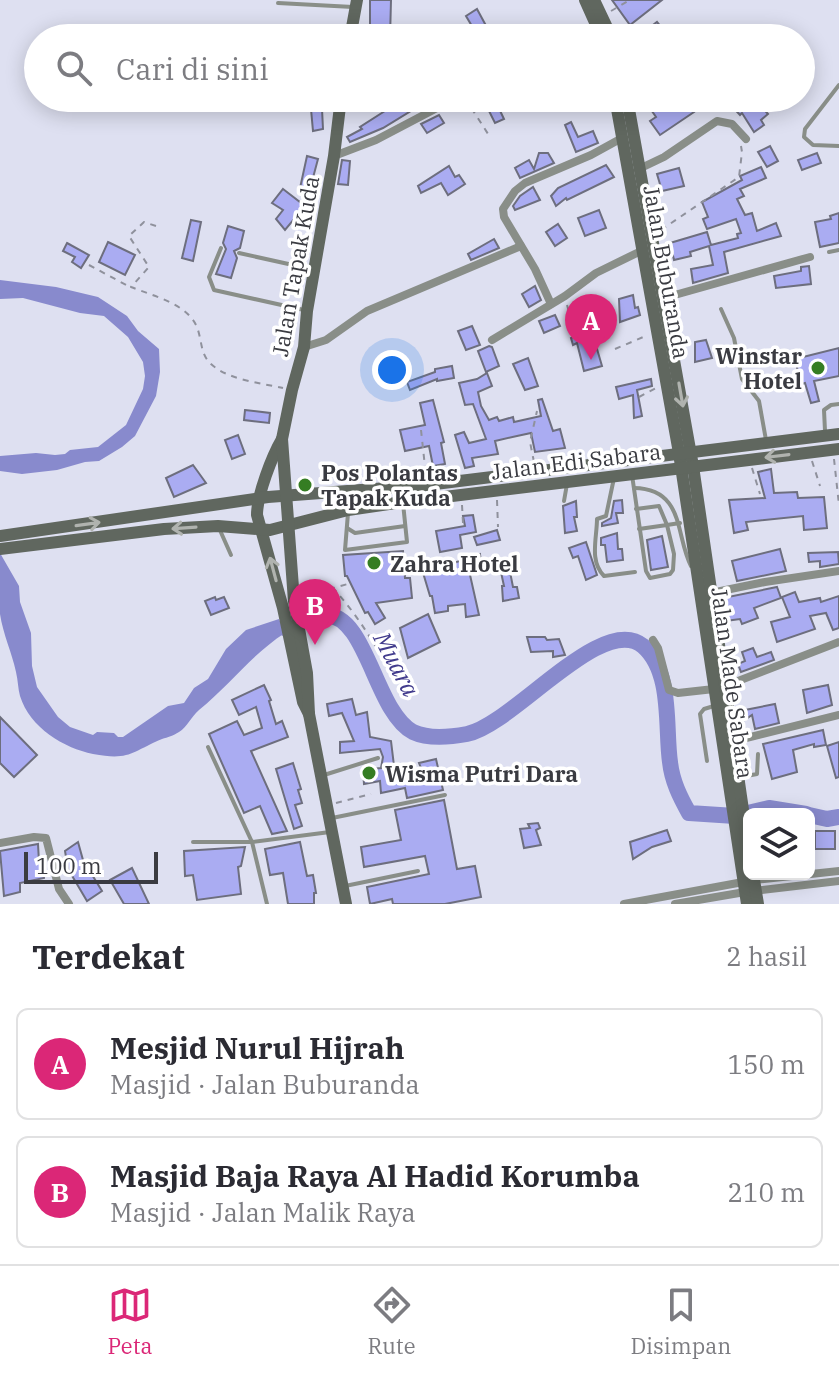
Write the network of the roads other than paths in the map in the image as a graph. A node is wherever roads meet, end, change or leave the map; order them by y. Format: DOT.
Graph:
graph roads {
  1 [pos="585,0"];
  2 [pos="594,0"];
  3 [pos="278,3"];
  4 [pos="356,4"];
  5 [pos="353,24"];
  6 [pos="596,24"];
  7 [pos="606,24"];
  8 [pos="839,85"];
  9 [pos="339,112"];
  10 [pos="429,112"];
  11 [pos="617,112"];
  12 [pos="630,112"];
  13 [pos="622,138"];
  14 [pos="746,139"];
  15 [pos="839,146"];
  16 [pos="334,156"];
  17 [pos="641,168"];
  18 [pos="521,246"];
  19 [pos="221,248"];
  20 [pos="643,250"];
  21 [pos="839,250"];
  22 [pos="829,252"];
  23 [pos="239,253"];
  24 [pos="810,257"];
  25 [pos="313,270"];
  26 [pos="664,298"];
  27 [pos="551,304"];
  28 [pos="721,309"];
  29 [pos="307,311"];
  30 [pos="492,340"];
  31 [pos="304,347"];
  32 [pos="839,404"];
  33 [pos="839,434"];
  34 [pos="825,436"];
  35 [pos="282,439"];
  36 [pos="766,442"];
  37 [pos="836,449"];
  38 [pos="685,452"];
  39 [pos="687,467"];
  40 [pos="632,474"];
  41 [pos="615,475"];
  42 [pos="568,482"];
  43 [pos="633,488"];
  44 [pos="291,496"];
  45 [pos="259,499"];
  46 [pos="564,501"];
  47 [pos="403,502"];
  48 [pos="636,509"];
  49 [pos="348,510"];
  50 [pos="301,522"];
  51 [pos="680,523"];
  52 [pos="287,525"];
  53 [pos="667,525"];
  54 [pos="218,526"];
  55 [pos="405,526"];
  56 [pos="347,528"];
  57 [pos="639,529"];
  58 [pos="262,530"];
  59 [pos="9,539"];
  60 [pos="0,549"];
  61 [pos="231,555"];
  62 [pos="839,571"];
  63 [pos="635,572"];
  64 [pos="696,575"];
  65 [pos="711,593"];
  66 [pos="291,605"];
  67 [pos="653,640"];
  68 [pos="839,642"];
  69 [pos="720,688"];
  70 [pos="716,706"];
  71 [pos="839,715"];
  72 [pos="734,741"];
  73 [pos="208,747"];
  74 [pos="758,754"];
  75 [pos="378,758"];
  76 [pos="707,761"];
  77 [pos="322,776"];
  78 [pos="736,785"];
  79 [pos="445,795"];
  80 [pos="330,818"];
  81 [pos="743,818"];
  82 [pos="193,842"];
  83 [pos="252,842"];
  84 [pos="0,843"];
  85 [pos="418,871"];
  86 [pos="839,871"];
  87 [pos="839,881"];
  88 [pos="343,887"];
  89 [pos="751,890"];
  90 [pos="69,904"];
  91 [pos="267,904"];
  92 [pos="346,904"];
  93 [pos="628,904"];
  94 [pos="675,904"];
  1 -- 6 [label="street"];
  2 -- 7 [label="street"];
  3 -- 4 [label="lane"];
  4 -- 5 [label="street"];
  8 -- 15 [label="lane"];
  9 -- 16 [label="street, Jalan Tapak Kuda"];
  10 -- 16 [label="street"];
  11 -- 13 [label="street, Jalan Buburanda"];
  12 -- 17 [label="street, Jalan Buburanda"];
  13 -- 18 [label="street"];
  13 -- 20 [label="street, Jalan Buburanda"];
  14 -- 17 [label="street"];
  16 -- 25 [label="street, Jalan Tapak Kuda"];
  17 -- 26 [label="street, Jalan Buburanda"];
  18 -- 27 [label="street"];
  18 -- 31 [label="street"];
  19 -- 29 [label="lane"];
  20 -- 27 [label="street"];
  20 -- 38 [label="street, Jalan Buburanda"];
  21 -- 22 [label="lane"];
  23 -- 25 [label="lane"];
  24 -- 26 [label="street"];
  25 -- 29 [label="street, Jalan Tapak Kuda"];
  26 -- 38 [label="street, Jalan Buburanda, one-way"];
  27 -- 30 [label="street"];
  28 -- 36 [label="lane"];
  29 -- 31 [label="street, Jalan Tapak Kuda"];
  31 -- 35 [label="street, Jalan Tapak Kuda"];
  32 -- 34 [label="lane"];
  33 -- 34 [label="street, Jalan Edi Sabara"];
  34 -- 36 [label="street, Jalan Edi Sabara"];
  35 -- 44 [label="street, Jalan Tapak Kuda"];
  35 -- 45 [label="street, Jalan Tapak Kuda"];
  36 -- 38 [label="street, Jalan Edi Sabara"];
  37 -- 39 [label="street, Jalan Edi Sabara, one-way"];
  38 -- 39 [label="street"];
  38 -- 44 [label="street, Jalan Edi Sabara"];
  39 -- 40 [label="street, Jalan Edi Sabara"];
  39 -- 64 [label="street, Jalan Made Sabara"];
  39 -- 65 [label="street, Jalan Made Sabara"];
  40 -- 41 [label="street, Jalan Edi Sabara"];
  40 -- 43 [label="lane"];
  41 -- 42 [label="street, Jalan Edi Sabara"];
  41 -- 63 [label="lane"];
  42 -- 46 [label="lane"];
  42 -- 47 [label="street, Jalan Edi Sabara"];
  43 -- 48 [label="lane"];
  43 -- 51 [label="lane"];
  44 -- 45 [label="street, Jalan Edi Sabara"];
  44 -- 50 [label="street"];
  44 -- 52 [label="street"];
  45 -- 58 [label="street"];
  59 -- 45 [label="street, Jalan Edi Sabara, one-way"];
  47 -- 49 [label="street, Jalan Edi Sabara"];
  47 -- 55 [label="lane"];
  48 -- 53 [label="lane"];
  48 -- 57 [label="lane"];
  49 -- 50 [label="street, Jalan Edi Sabara"];
  49 -- 56 [label="lane"];
  50 -- 52 [label="street, Jalan Edi Sabara"];
  51 -- 53 [label="lane"];
  51 -- 64 [label="lane"];
  52 -- 58 [label="street, Jalan Edi Sabara"];
  52 -- 66 [label="street"];
  53 -- 57 [label="lane"];
  53 -- 57 [label="lane"];
  54 -- 58 [label="street, Jalan Edi Sabara"];
  54 -- 59 [label="street, Jalan Edi Sabara, one-way"];
  54 -- 61 [label="lane"];
  55 -- 56 [label="lane"];
  55 -- 56 [label="lane"];
  66 -- 58 [label="street, one-way"];
  59 -- 60 [label="street"];
  62 -- 65 [label="street"];
  64 -- 69 [label="street, Jalan Made Sabara"];
  65 -- 69 [label="street, Jalan Made Sabara"];
  66 -- 77 [label="street"];
  67 -- 69 [label="street"];
  68 -- 69 [label="street"];
  69 -- 70 [label="street, Jalan Made Sabara"];
  69 -- 72 [label="street, Jalan Made Sabara"];
  70 -- 76 [label="lane"];
  70 -- 78 [label="street, Jalan Made Sabara"];
  71 -- 72 [label="street"];
  72 -- 78 [label="street, Jalan Made Sabara"];
  73 -- 83 [label="lane"];
  74 -- 78 [label="lane"];
  75 -- 77 [label="lane"];
  77 -- 80 [label="street"];
  78 -- 81 [label="street, Jalan Made Sabara"];
  78 -- 89 [label="street, Jalan Made Sabara"];
  79 -- 80 [label="lane"];
  80 -- 83 [label="lane"];
  80 -- 88 [label="street"];
  82 -- 83 [label="lane"];
  83 -- 91 [label="lane"];
  84 -- 90 [label="street"];
  85 -- 88 [label="lane"];
  86 -- 89 [label="street"];
  87 -- 89 [label="street"];
  88 -- 92 [label="street"];
  89 -- 93 [label="street"];
  89 -- 94 [label="street"];
}
